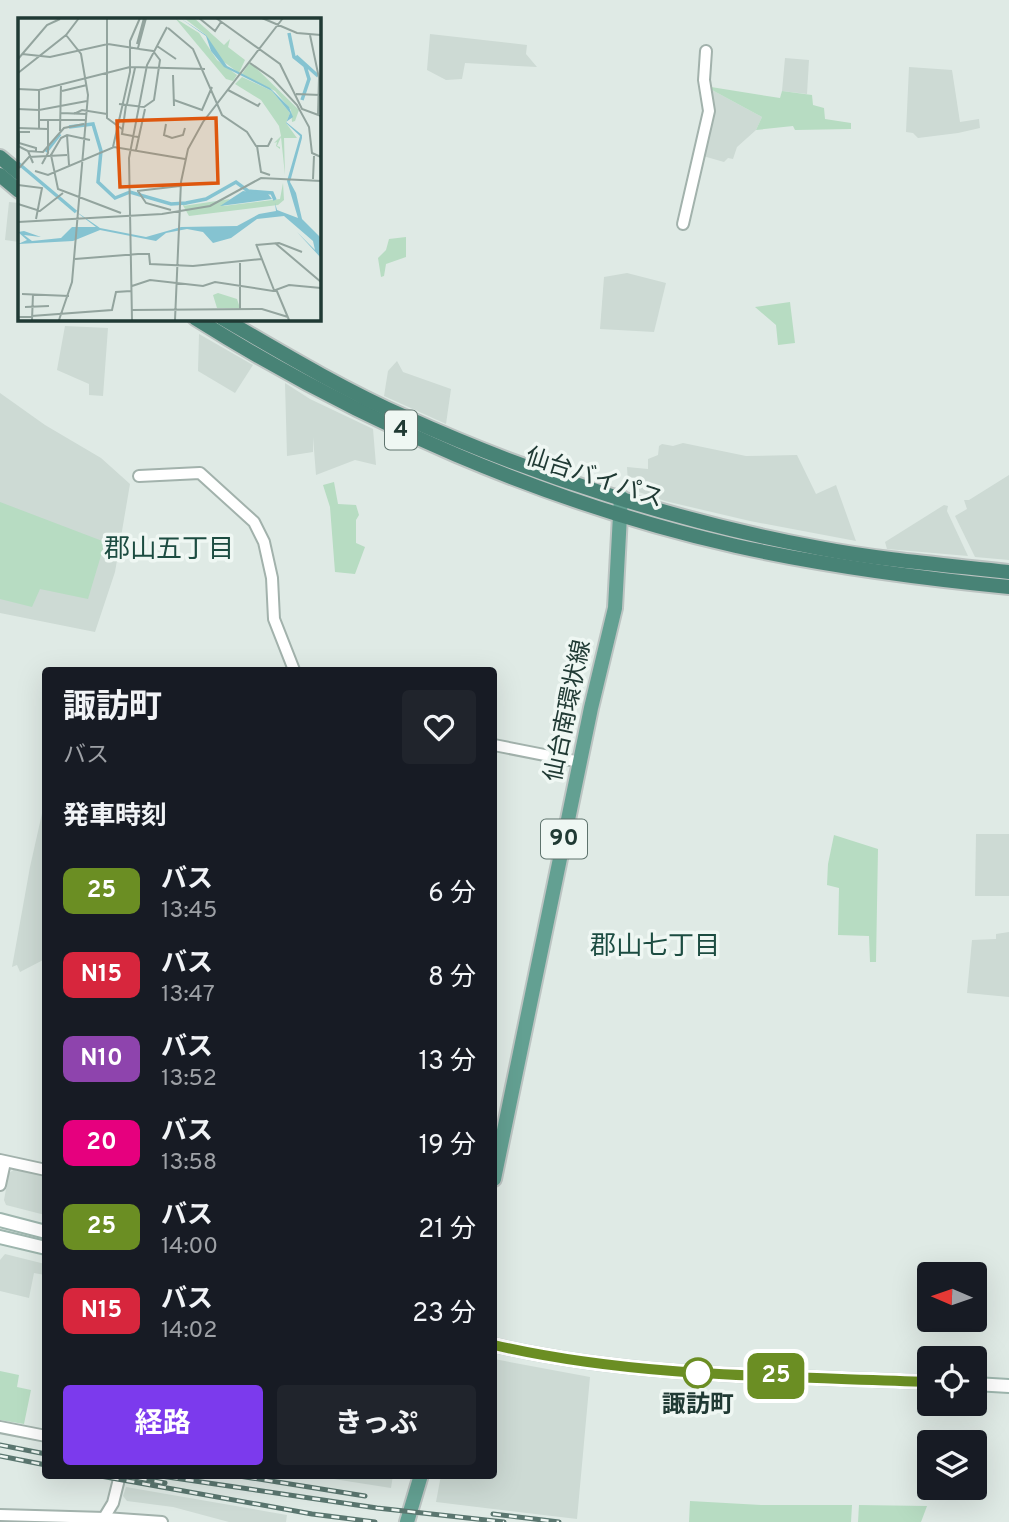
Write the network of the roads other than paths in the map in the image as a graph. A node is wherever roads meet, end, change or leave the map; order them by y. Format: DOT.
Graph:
graph roads {
  1 [pos="706,51"];
  2 [pos="0,157"];
  3 [pos="18,172"];
  4 [pos="0,175"];
  5 [pos="18,190"];
  6 [pos="683,224"];
  7 [pos="198,320"];
  8 [pos="225,320"];
  9 [pos="139,476"];
  10 [pos="621,497"];
  11 [pos="620,514"];
  12 [pos="1009,572"];
  13 [pos="1009,587"];
  14 [pos="293,667"];
  15 [pos="497,746"];
  16 [pos="580,762"];
  17 [pos="2,1161"];
  18 [pos="497,1164"];
  19 [pos="42,1169"];
  20 [pos="0,1185"];
  21 [pos="0,1220"];
  22 [pos="42,1231"];
  23 [pos="0,1237"];
  24 [pos="42,1247"];
  25 [pos="497,1346"];
  26 [pos="917,1381"];
  27 [pos="987,1385"];
  28 [pos="1009,1386"];
  29 [pos="0,1427"];
  30 [pos="42,1435"];
  31 [pos="119,1479"];
  32 [pos="411,1479"];
  33 [pos="420,1479"];
  34 [pos="0,1515"];
  35 [pos="103,1520"];
  36 [pos="162,1522"];
  37 [pos="406,1522"];
  1 -- 6 [label="street"];
  2 -- 3 [label="highway"];
  4 -- 5 [label="highway"];
  7 -- 11 [label="highway, 仙台バイパス / 4"];
  8 -- 10 [label="highway, 仙台バイパス / 4"];
  9 -- 14 [label="street"];
  10 -- 11 [label="main road, 仙台南環状線 / 90"];
  10 -- 12 [label="highway, 仙台バイパス / 4"];
  11 -- 13 [label="highway, 仙台バイパス / 4"];
  11 -- 16 [label="main road, 仙台南環状線 / 90"];
  15 -- 16 [label="street"];
  16 -- 18 [label="main road, 仙台南環状線 / 90"];
  17 -- 19 [label="street"];
  17 -- 20 [label="street"];
  21 -- 22 [label="main road"];
  23 -- 24 [label="main road"];
  25 -- 26 [label="main road"];
  27 -- 28 [label="main road"];
  29 -- 30 [label="street"];
  31 -- 35 [label="street"];
  32 -- 37 [label="main road"];
  33 -- 37 [label="main road"];
  34 -- 35 [label="street"];
  35 -- 36 [label="street"];
}
